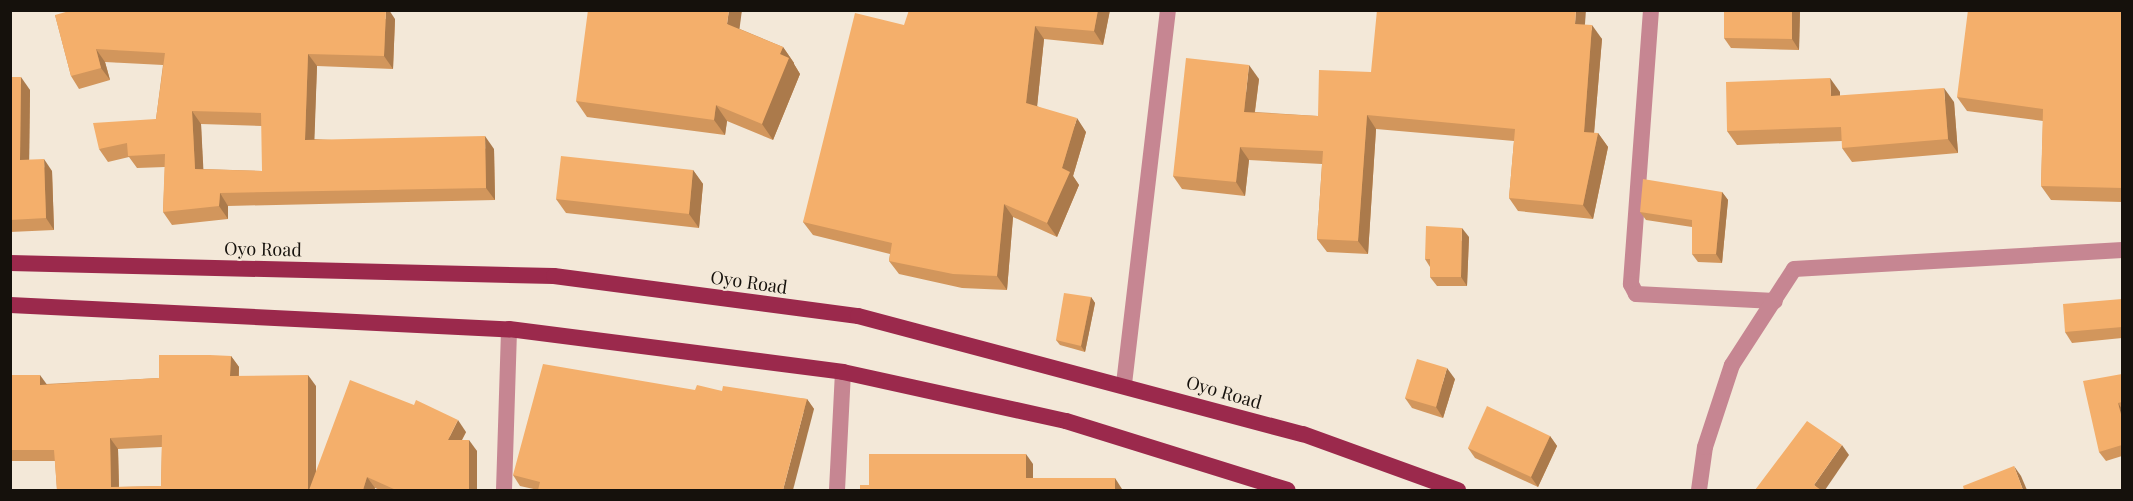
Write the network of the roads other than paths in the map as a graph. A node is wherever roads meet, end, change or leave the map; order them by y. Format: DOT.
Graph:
graph roads {
  1 [pos="1168,10"];
  2 [pos="1651,10"];
  3 [pos="2122,250"];
  4 [pos="10,262"];
  5 [pos="1775,301"];
  6 [pos="10,305"];
  7 [pos="509,329"];
  8 [pos="843,372"];
  9 [pos="1124,384"];
  10 [pos="504,490"];
  11 [pos="837,490"];
  12 [pos="1288,490"];
  13 [pos="1458,490"];
  14 [pos="1699,490"];
  1 -- 9 [label="street"];
  2 -- 5 [label="street"];
  3 -- 5 [label="street"];
  4 -- 9 [label="main road, Oyo Road"];
  5 -- 14 [label="street"];
  6 -- 7 [label="main road"];
  7 -- 8 [label="main road"];
  7 -- 10 [label="street"];
  8 -- 11 [label="street"];
  8 -- 12 [label="main road"];
  9 -- 13 [label="main road, Oyo Road"];
}
